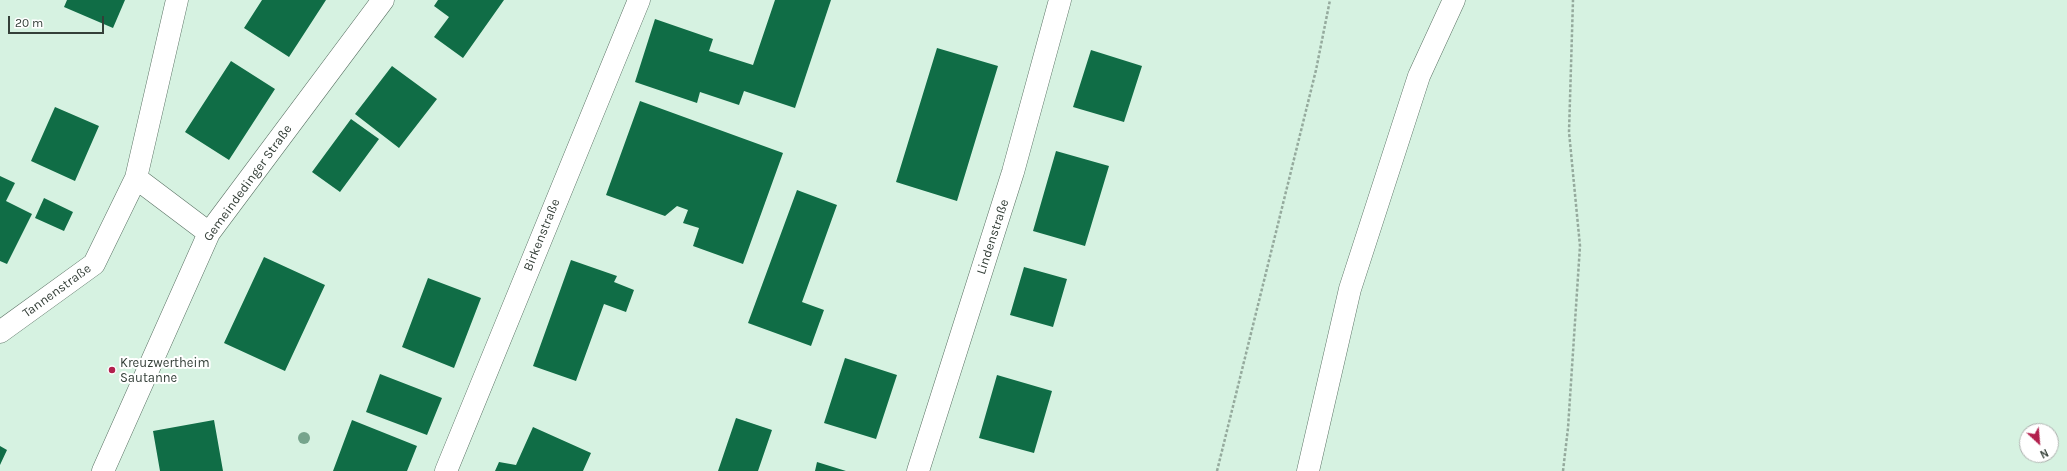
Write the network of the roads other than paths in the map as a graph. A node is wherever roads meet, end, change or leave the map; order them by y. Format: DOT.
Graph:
graph roads {
  1 [pos="177,0"];
  2 [pos="384,0"];
  3 [pos="638,0"];
  4 [pos="1060,0"];
  5 [pos="1454,0"];
  6 [pos="136,178"];
  7 [pos="209,233"];
  8 [pos="0,332"];
  9 [pos="103,471"];
  10 [pos="446,471"];
  11 [pos="918,471"];
  12 [pos="1308,471"];
  1 -- 6 [label="street, Tannenstraße"];
  2 -- 7 [label="street, Gemeindedinger Straße"];
  3 -- 10 [label="street, Birkenstraße"];
  4 -- 11 [label="street, Lindenstraße"];
  5 -- 12 [label="street"];
  6 -- 7 [label="street"];
  6 -- 8 [label="street, Tannenstraße"];
  7 -- 9 [label="street, Gemeindedinger Straße"];
}
